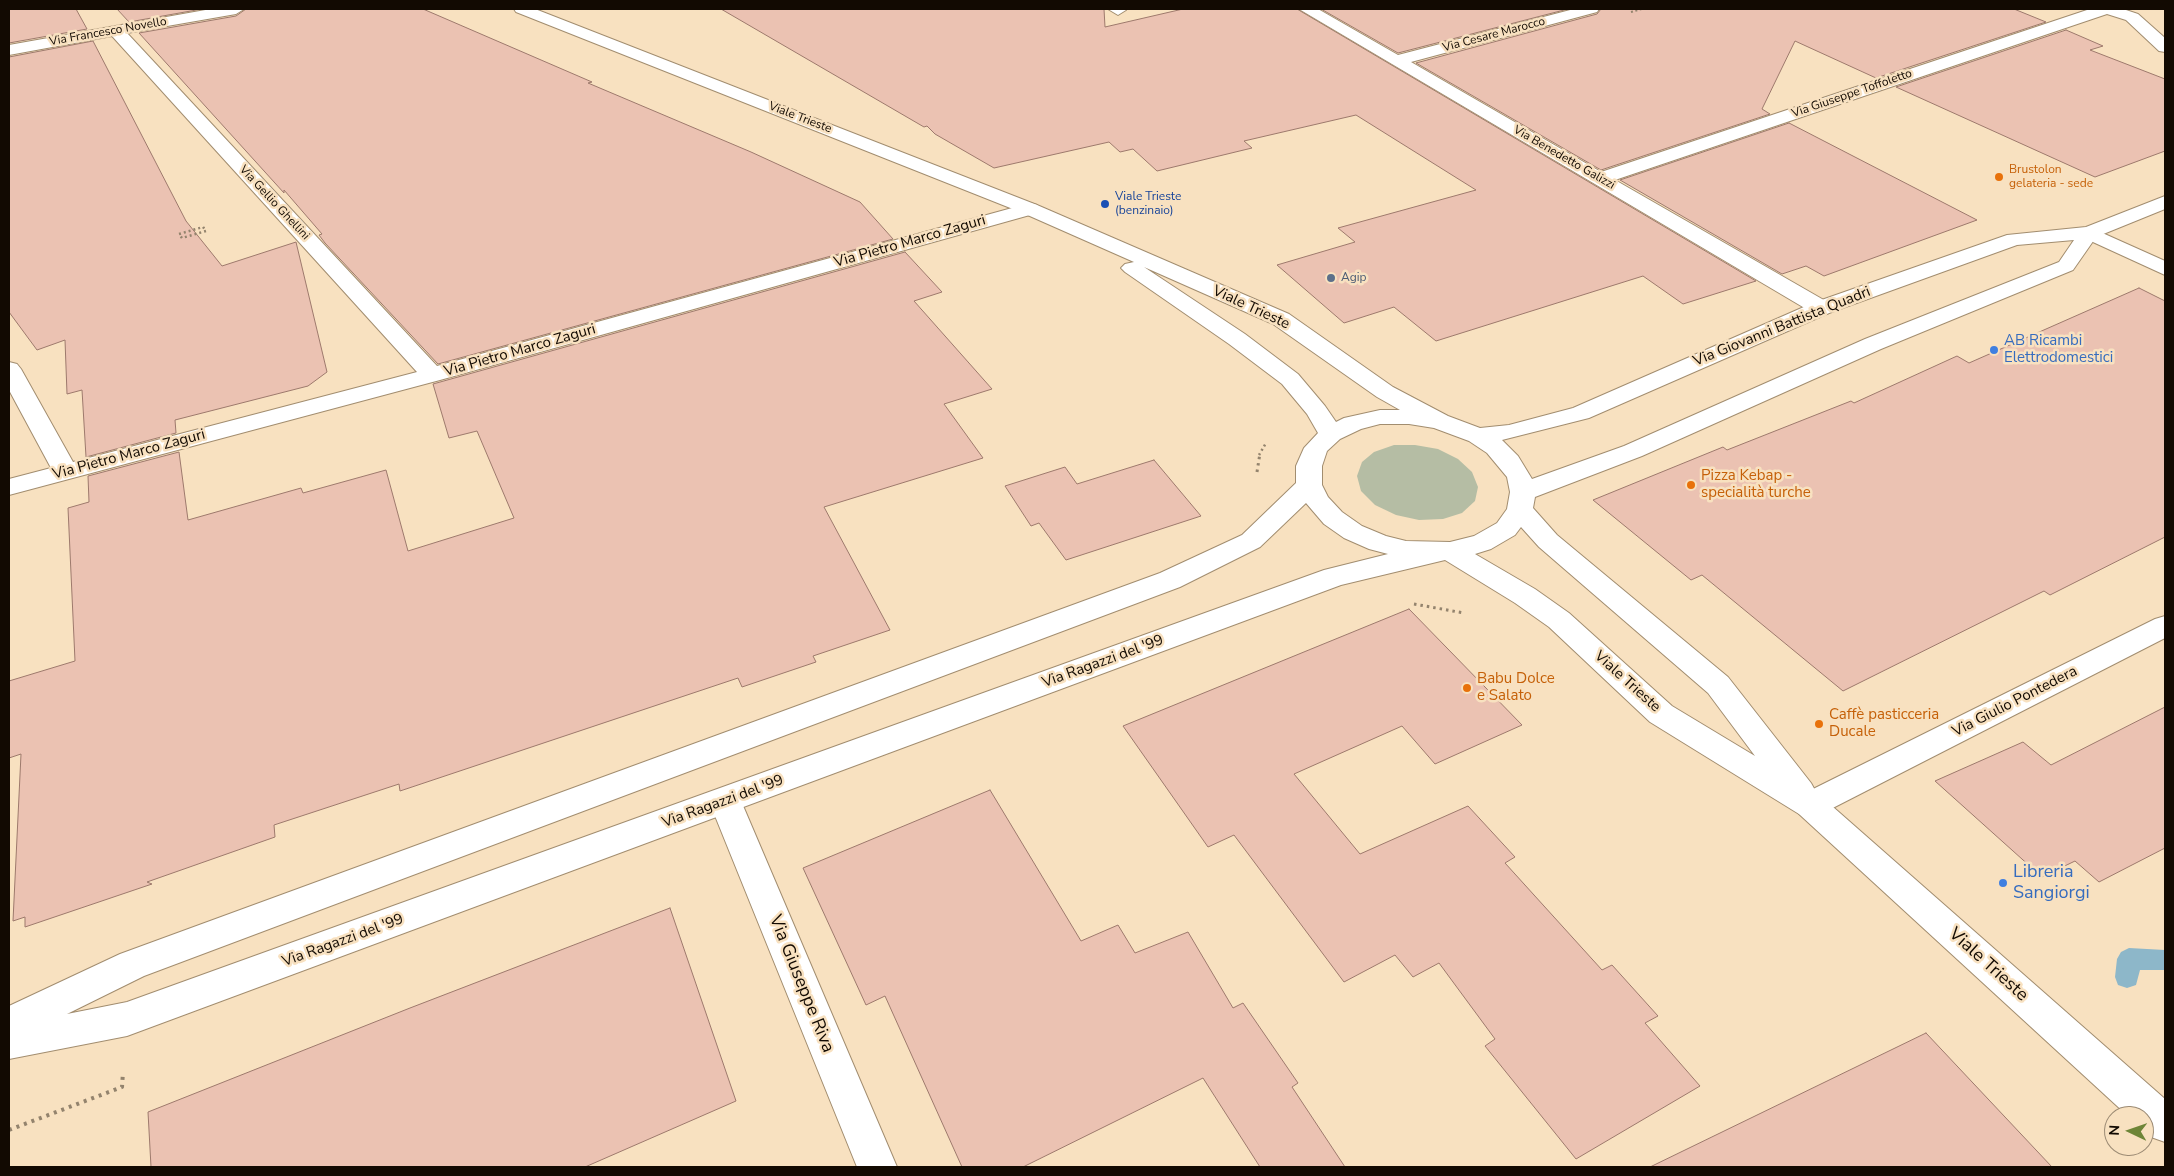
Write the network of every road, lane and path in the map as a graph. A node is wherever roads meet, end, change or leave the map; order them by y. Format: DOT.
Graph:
graph roads {
  1 [pos="236,9"];
  2 [pos="522,9"];
  3 [pos="1306,9"];
  4 [pos="1591,9"];
  5 [pos="1642,9"];
  6 [pos="2106,9"];
  7 [pos="1629,12"];
  8 [pos="116,31"];
  9 [pos="2165,47"];
  10 [pos="9,50"];
  11 [pos="1396,61"];
  12 [pos="1599,179"];
  13 [pos="2165,202"];
  14 [pos="1030,209"];
  15 [pos="206,230"];
  16 [pos="1077,231"];
  17 [pos="2088,233"];
  18 [pos="2165,269"];
  19 [pos="1821,308"];
  20 [pos="9,369"];
  21 [pos="432,375"];
  22 [pos="1439,421"];
  23 [pos="1331,434"];
  24 [pos="1478,436"];
  25 [pos="1269,438"];
  26 [pos="65,471"];
  27 [pos="1257,480"];
  28 [pos="1309,484"];
  29 [pos="9,487"];
  30 [pos="1522,501"];
  31 [pos="1443,552"];
  32 [pos="1408,603"];
  33 [pos="1465,614"];
  34 [pos="2165,626"];
  35 [pos="725,801"];
  36 [pos="1810,806"];
  37 [pos="127,1019"];
  38 [pos="9,1024"];
  39 [pos="9,1042"];
  40 [pos="2165,1124"];
  41 [pos="9,1130"];
  42 [pos="876,1167"];
  1 -- 8 [label="main road, Via Francesco Novello"];
  2 -- 14 [label="main road, Viale Trieste"];
  3 -- 11 [label="main road, Via Benedetto Galizzi"];
  4 -- 11 [label="main road, Via Cesare Marocco"];
  5 -- 7 [label="path"];
  6 -- 9 [label="main road"];
  6 -- 12 [label="main road, Via Giuseppe Toffoletto"];
  8 -- 10 [label="main road, Via Francesco Novello"];
  8 -- 21 [label="main road, Via Gellio Ghellini"];
  11 -- 12 [label="main road, Via Benedetto Galizzi"];
  12 -- 19 [label="main road, Via Benedetto Galizzi"];
  13 -- 17 [label="main road, Via Giovanni Battista Quadri"];
  14 -- 16 [label="main road, Viale Trieste"];
  14 -- 21 [label="main road, Via Pietro Marco Zaguri"];
  15 -- 15 [label="path"];
  16 -- 22 [label="main road, Viale Trieste"];
  16 -- 23 [label="main road, Viale Trieste"];
  17 -- 18 [label="main road"];
  17 -- 19 [label="main road, Via Giovanni Battista Quadri"];
  17 -- 30 [label="main road"];
  19 -- 24 [label="main road, Via Giovanni Battista Quadri"];
  20 -- 26 [label="main road"];
  21 -- 26 [label="main road, Via Pietro Marco Zaguri"];
  22 -- 23 [label="main road"];
  22 -- 24 [label="main road"];
  23 -- 28 [label="main road"];
  24 -- 30 [label="main road"];
  25 -- 27 [label="path"];
  26 -- 29 [label="main road, Via Pietro Marco Zaguri"];
  28 -- 31 [label="main road, Via Ragazzi del '99"];
  28 -- 38 [label="main road"];
  30 -- 31 [label="main road, Via Ragazzi del '99"];
  30 -- 36 [label="main road, Viale Trieste"];
  31 -- 35 [label="main road, Via Ragazzi del '99"];
  31 -- 36 [label="main road, Viale Trieste"];
  32 -- 33 [label="path"];
  34 -- 36 [label="main road, Via Giulio Pontedera"];
  35 -- 37 [label="main road, Via Ragazzi del '99"];
  35 -- 42 [label="main road, Via Giuseppe Riva"];
  36 -- 40 [label="main road, Viale Trieste"];
  37 -- 39 [label="main road, Via Ragazzi del '99"];
  37 -- 41 [label="path"];
}
